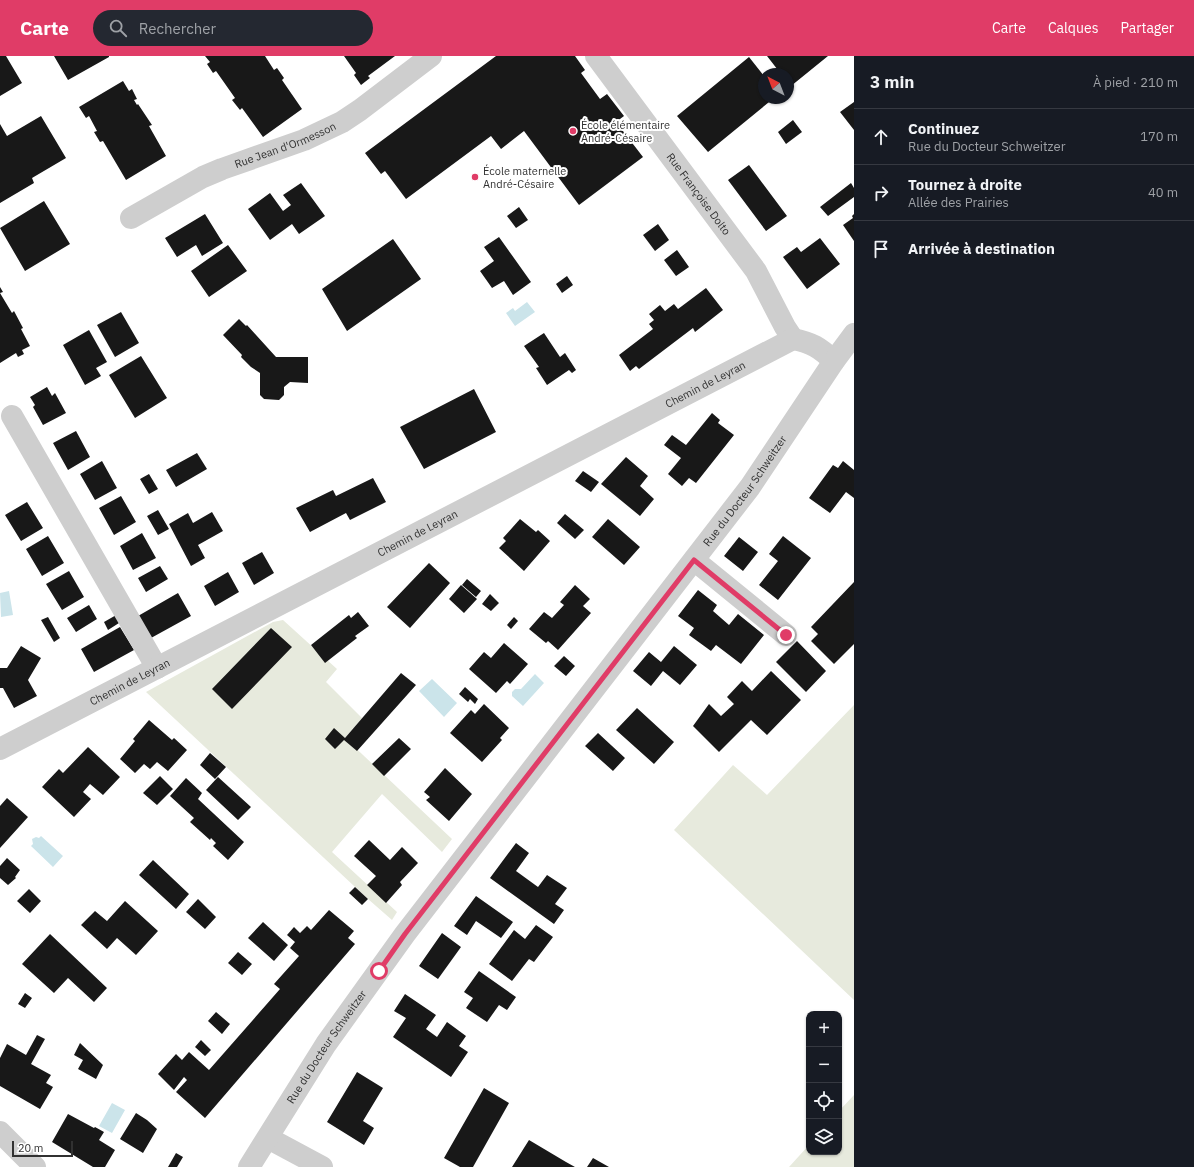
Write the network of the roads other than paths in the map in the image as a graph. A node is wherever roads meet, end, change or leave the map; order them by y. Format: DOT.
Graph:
graph roads {
  1 [pos="431,56"];
  2 [pos="596,56"];
  3 [pos="131,218"];
  4 [pos="854,334"];
  5 [pos="793,339"];
  6 [pos="834,360"];
  7 [pos="12,416"];
  8 [pos="694,560"];
  9 [pos="786,635"];
  10 [pos="157,668"];
  11 [pos="0,749"];
  12 [pos="0,1132"];
  13 [pos="268,1138"];
  14 [pos="35,1167"];
  15 [pos="249,1167"];
  16 [pos="322,1167"];
  1 -- 3 [label="street, Rue Jean d'Ormesson"];
  2 -- 5 [label="street, Rue Françoise Dolto"];
  4 -- 6 [label="street, Rue du Docteur Schweitzer"];
  5 -- 6 [label="street"];
  5 -- 10 [label="street, Chemin de Leyran"];
  6 -- 8 [label="street, Rue du Docteur Schweitzer"];
  7 -- 10 [label="street"];
  8 -- 9 [label="street"];
  8 -- 13 [label="street, Rue du Docteur Schweitzer"];
  10 -- 11 [label="street, Chemin de Leyran"];
  12 -- 14 [label="street"];
  13 -- 15 [label="street, Rue du Docteur Schweitzer"];
  13 -- 16 [label="street"];
}
